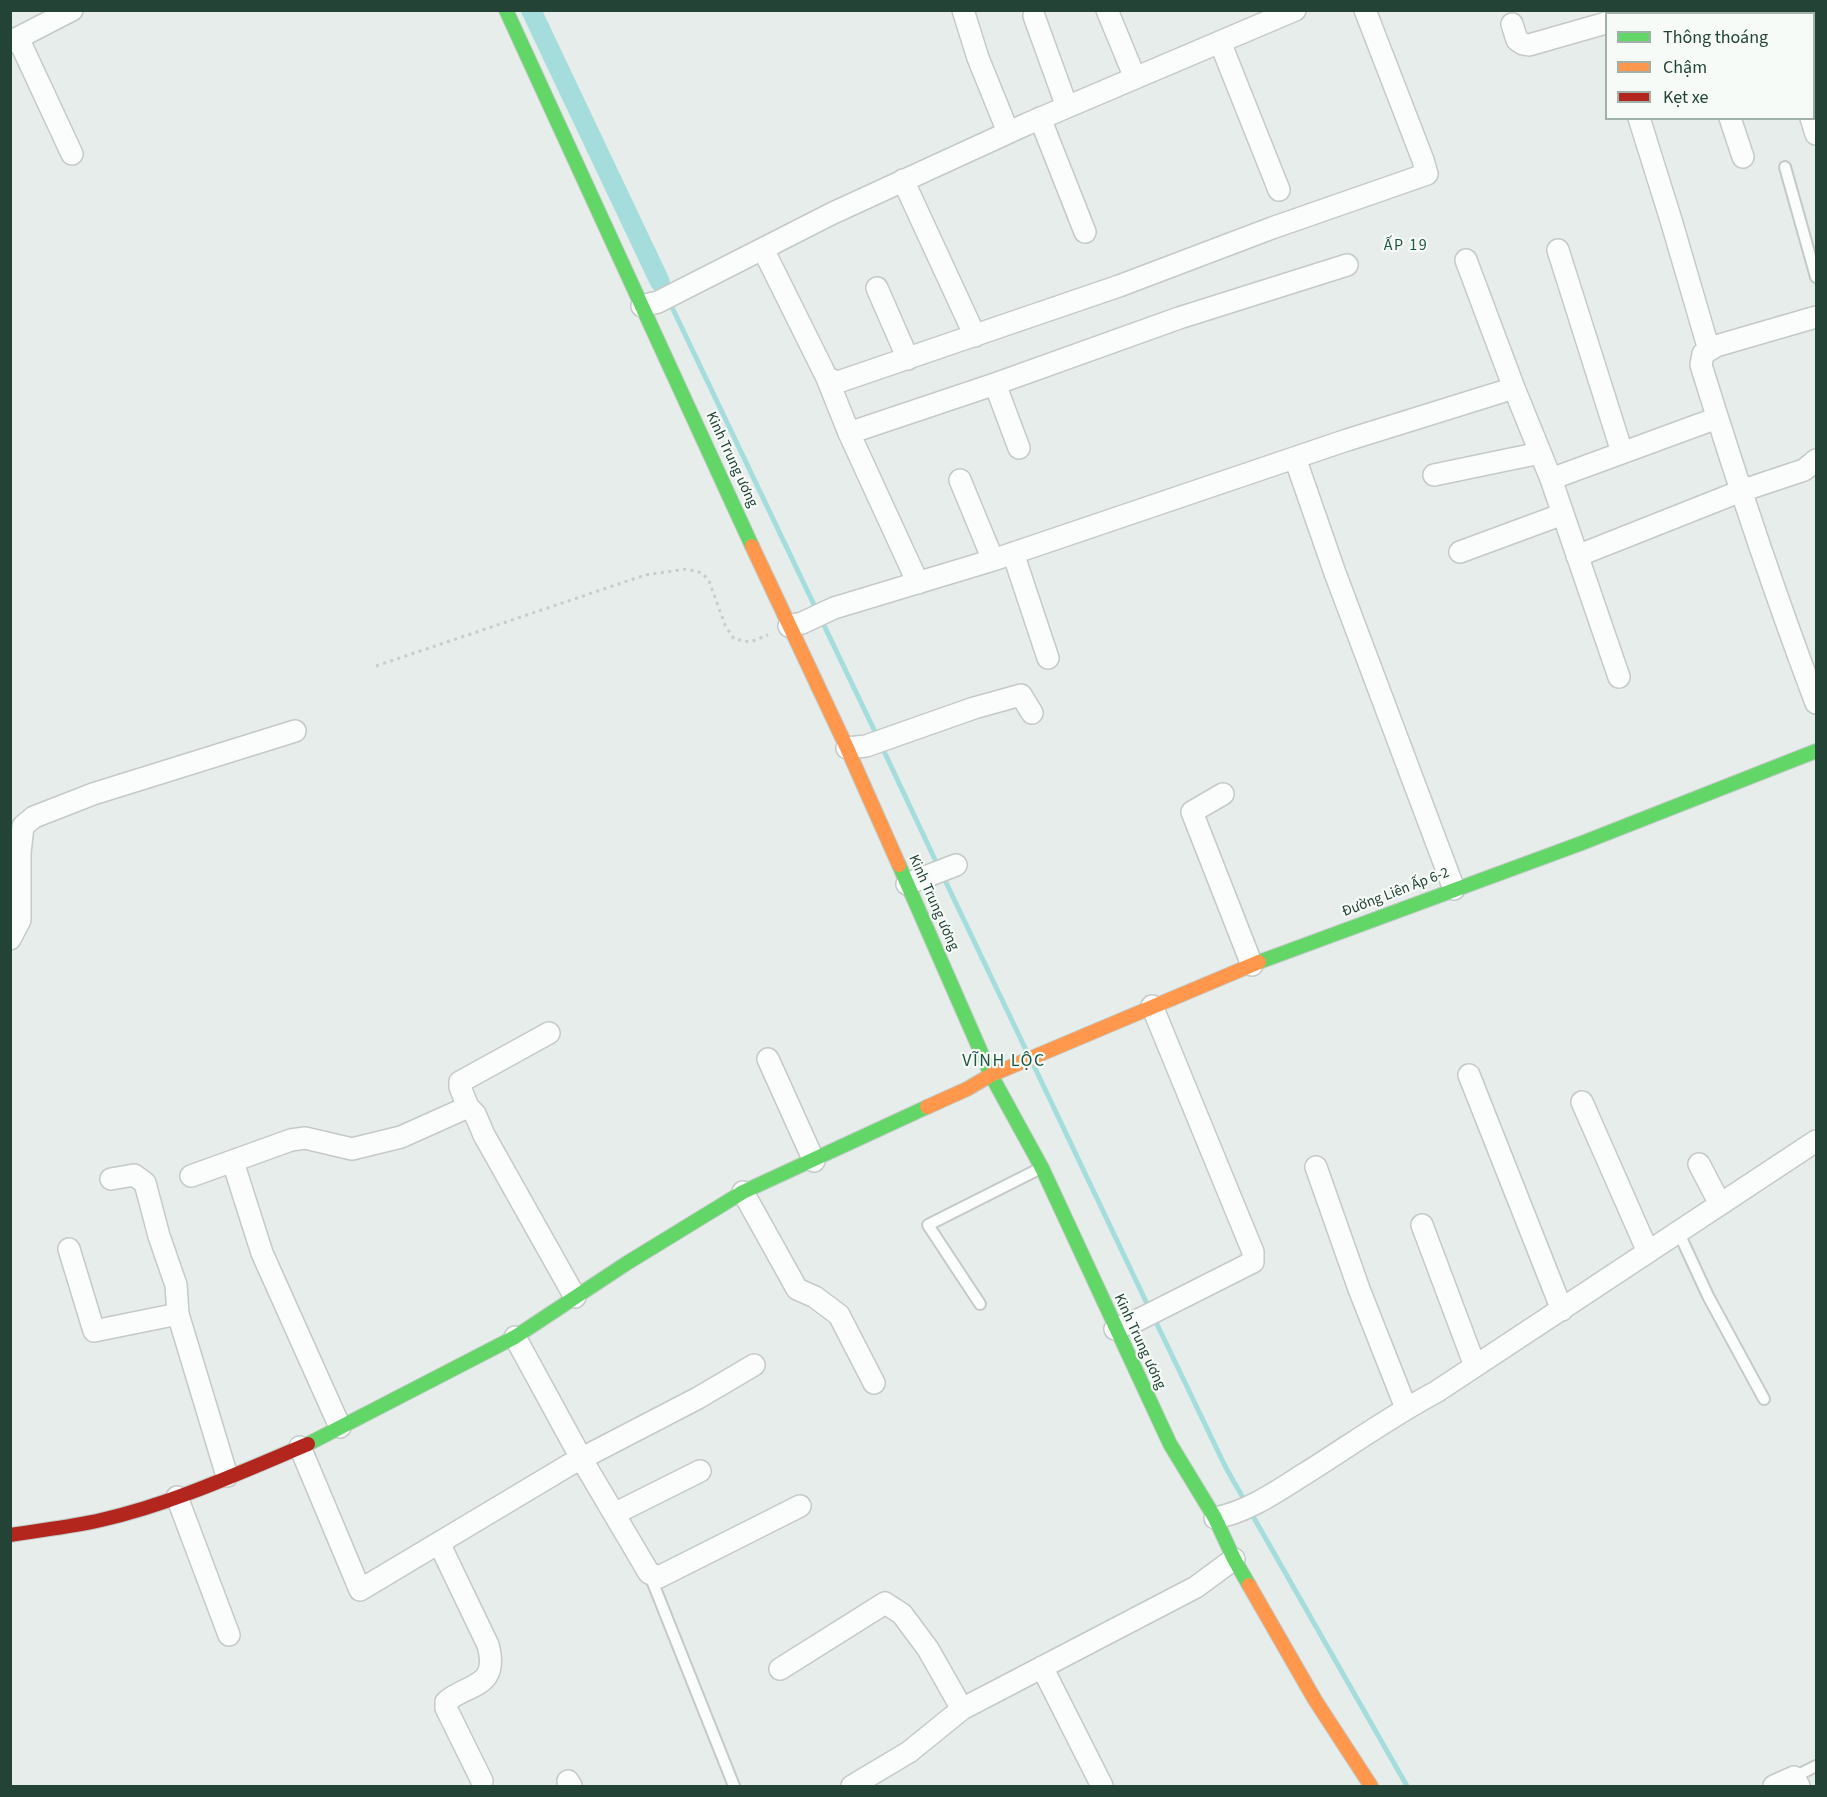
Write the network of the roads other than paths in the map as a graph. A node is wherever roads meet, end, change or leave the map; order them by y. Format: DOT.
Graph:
graph roads {
  1 [pos="72,10"];
  2 [pos="506,10"];
  3 [pos="963,10"];
  4 [pos="1107,10"];
  5 [pos="1295,10"];
  6 [pos="1365,10"];
  7 [pos="1034,16"];
  8 [pos="1512,24"];
  9 [pos="1605,24"];
  10 [pos="14,40"];
  11 [pos="1220,42"];
  12 [pos="1135,78"];
  13 [pos="1067,107"];
  14 [pos="1040,118"];
  15 [pos="1640,120"];
  16 [pos="1731,120"];
  17 [pos="1008,132"];
  18 [pos="72,154"];
  19 [pos="1743,157"];
  20 [pos="1785,167"];
  21 [pos="903,180"];
  22 [pos="1279,190"];
  23 [pos="1085,232"];
  24 [pos="763,249"];
  25 [pos="1557,250"];
  26 [pos="1466,260"];
  27 [pos="1347,265"];
  28 [pos="1816,278"];
  29 [pos="877,288"];
  30 [pos="659,301"];
  31 [pos="1816,317"];
  32 [pos="975,336"];
  33 [pos="1709,350"];
  34 [pos="908,359"];
  35 [pos="827,378"];
  36 [pos="994,384"];
  37 [pos="1514,388"];
  38 [pos="1717,418"];
  39 [pos="849,433"];
  40 [pos="1019,448"];
  41 [pos="1622,452"];
  42 [pos="1540,453"];
  43 [pos="1295,458"];
  44 [pos="1816,460"];
  45 [pos="1434,475"];
  46 [pos="1551,479"];
  47 [pos="960,480"];
  48 [pos="1741,491"];
  49 [pos="1563,514"];
  50 [pos="1460,552"];
  51 [pos="1013,553"];
  52 [pos="1577,556"];
  53 [pos="993,560"];
  54 [pos="918,583"];
  55 [pos="796,625"];
  56 [pos="1048,658"];
  57 [pos="1619,677"];
  58 [pos="1816,703"];
  59 [pos="1032,713"];
  60 [pos="295,731"];
  61 [pos="857,747"];
  62 [pos="1816,751"];
  63 [pos="1223,794"];
  64 [pos="956,865"];
  65 [pos="907,884"];
  66 [pos="1454,889"];
  67 [pos="10,939"];
  68 [pos="1252,965"];
  69 [pos="1152,1006"];
  70 [pos="549,1034"];
  71 [pos="768,1059"];
  72 [pos="991,1075"];
  73 [pos="1469,1075"];
  74 [pos="1582,1102"];
  75 [pos="468,1107"];
  76 [pos="1814,1148"];
  77 [pos="814,1161"];
  78 [pos="233,1162"];
  79 [pos="1699,1164"];
  80 [pos="1316,1167"];
  81 [pos="1042,1168"];
  82 [pos="190,1176"];
  83 [pos="111,1179"];
  84 [pos="743,1192"];
  85 [pos="1720,1204"];
  86 [pos="1422,1225"];
  87 [pos="1678,1232"];
  88 [pos="69,1249"];
  89 [pos="1648,1252"];
  90 [pos="575,1298"];
  91 [pos="980,1304"];
  92 [pos="1562,1310"];
  93 [pos="178,1314"];
  94 [pos="1114,1329"];
  95 [pos="515,1337"];
  96 [pos="754,1365"];
  97 [pos="1475,1366"];
  98 [pos="874,1383"];
  99 [pos="1764,1399"];
  100 [pos="1406,1408"];
  101 [pos="340,1427"];
  102 [pos="300,1447"];
  103 [pos="581,1458"];
  104 [pos="700,1470"];
  105 [pos="227,1476"];
  106 [pos="177,1497"];
  107 [pos="800,1506"];
  108 [pos="614,1514"];
  109 [pos="1224,1516"];
  110 [pos="10,1535"];
  111 [pos="439,1543"];
  112 [pos="1234,1559"];
  113 [pos="649,1573"];
  114 [pos="229,1635"];
  115 [pos="1042,1667"];
  116 [pos="780,1669"];
  117 [pos="962,1709"];
  118 [pos="1816,1766"];
  119 [pos="482,1781"];
  120 [pos="1797,1781"];
  121 [pos="734,1786"];
  122 [pos="852,1786"];
  123 [pos="1102,1786"];
  124 [pos="1371,1786"];
  125 [pos="1774,1786"];
  1 -- 10 [label="street"];
  2 -- 30 [label="street, Kinh Trung ương"];
  3 -- 17 [label="street"];
  4 -- 12 [label="street"];
  5 -- 11 [label="street"];
  6 -- 32 [label="street"];
  7 -- 13 [label="street"];
  8 -- 9 [label="street"];
  10 -- 18 [label="street"];
  11 -- 12 [label="street"];
  11 -- 22 [label="street"];
  12 -- 13 [label="street"];
  13 -- 14 [label="street"];
  14 -- 17 [label="street"];
  14 -- 23 [label="street"];
  15 -- 33 [label="street"];
  16 -- 19 [label="street"];
  17 -- 21 [label="street"];
  20 -- 28 [label="lane"];
  21 -- 24 [label="street"];
  21 -- 32 [label="street"];
  24 -- 30 [label="street"];
  24 -- 35 [label="street"];
  25 -- 41 [label="street"];
  26 -- 37 [label="street"];
  27 -- 36 [label="street"];
  29 -- 34 [label="street"];
  30 -- 55 [label="street, Kinh Trung ương"];
  31 -- 33 [label="street"];
  32 -- 34 [label="street"];
  33 -- 38 [label="street"];
  34 -- 35 [label="street"];
  35 -- 39 [label="street"];
  36 -- 39 [label="street"];
  36 -- 40 [label="street"];
  37 -- 42 [label="street"];
  37 -- 43 [label="street"];
  38 -- 41 [label="street"];
  38 -- 48 [label="street"];
  39 -- 54 [label="street"];
  41 -- 46 [label="street"];
  42 -- 45 [label="street"];
  42 -- 46 [label="street"];
  43 -- 51 [label="street"];
  43 -- 66 [label="street"];
  44 -- 48 [label="street"];
  46 -- 49 [label="street"];
  47 -- 53 [label="street"];
  48 -- 52 [label="street"];
  48 -- 58 [label="street"];
  49 -- 50 [label="street"];
  49 -- 52 [label="street"];
  51 -- 53 [label="street"];
  51 -- 56 [label="street"];
  52 -- 57 [label="street"];
  53 -- 54 [label="street"];
  54 -- 55 [label="street"];
  55 -- 61 [label="street, Kinh Trung ương"];
  59 -- 61 [label="street"];
  60 -- 67 [label="street"];
  61 -- 65 [label="street, Kinh Trung ương"];
  62 -- 66 [label="street, Đường Liên Ấp 6-2"];
  63 -- 68 [label="street"];
  64 -- 65 [label="street"];
  65 -- 72 [label="street, Kinh Trung ương"];
  66 -- 68 [label="street, Đường Liên Ấp 6-2"];
  68 -- 69 [label="street, Đường Liên Ấp 6-2"];
  69 -- 72 [label="street, Đường Liên Ấp 6-2"];
  69 -- 94 [label="street"];
  70 -- 75 [label="street"];
  71 -- 77 [label="street"];
  72 -- 77 [label="street, Đường Liên Ấp 6-2"];
  72 -- 81 [label="street, Kinh Trung ương"];
  73 -- 92 [label="street"];
  74 -- 89 [label="street"];
  75 -- 78 [label="street"];
  75 -- 90 [label="street"];
  76 -- 85 [label="street"];
  77 -- 84 [label="street, Đường Liên Ấp 6-2"];
  78 -- 82 [label="street"];
  78 -- 101 [label="street"];
  79 -- 85 [label="street"];
  80 -- 100 [label="street"];
  81 -- 91 [label="lane"];
  81 -- 94 [label="street, Kinh Trung ương"];
  83 -- 93 [label="street"];
  84 -- 90 [label="street, Đường Liên Ấp 6-2"];
  84 -- 98 [label="street"];
  85 -- 87 [label="street"];
  86 -- 97 [label="street"];
  87 -- 89 [label="street"];
  87 -- 99 [label="lane"];
  88 -- 93 [label="street"];
  89 -- 92 [label="street"];
  90 -- 95 [label="street, Đường Liên Ấp 6-2"];
  92 -- 97 [label="street"];
  93 -- 105 [label="street"];
  94 -- 109 [label="street, Kinh Trung ương"];
  95 -- 101 [label="street, Đường Liên Ấp 6-2"];
  95 -- 103 [label="street"];
  96 -- 103 [label="street"];
  97 -- 100 [label="street"];
  100 -- 109 [label="street"];
  101 -- 102 [label="street, Đường Liên Ấp 6-2"];
  102 -- 105 [label="street, Đường Liên Ấp 6-2"];
  102 -- 111 [label="street"];
  103 -- 108 [label="street"];
  103 -- 111 [label="street"];
  104 -- 108 [label="street"];
  105 -- 106 [label="street, Đường Liên Ấp 6-2"];
  106 -- 110 [label="street, Đường Liên Ấp 6-2"];
  106 -- 114 [label="street"];
  107 -- 113 [label="street"];
  108 -- 113 [label="street"];
  109 -- 112 [label="street, Kinh Trung ương"];
  111 -- 119 [label="street"];
  112 -- 115 [label="street"];
  112 -- 124 [label="street, Kinh Trung ương"];
  113 -- 121 [label="lane"];
  115 -- 117 [label="street"];
  115 -- 123 [label="street"];
  116 -- 117 [label="street"];
  117 -- 122 [label="street"];
  118 -- 120 [label="lane"];
  120 -- 125 [label="street"];
}
